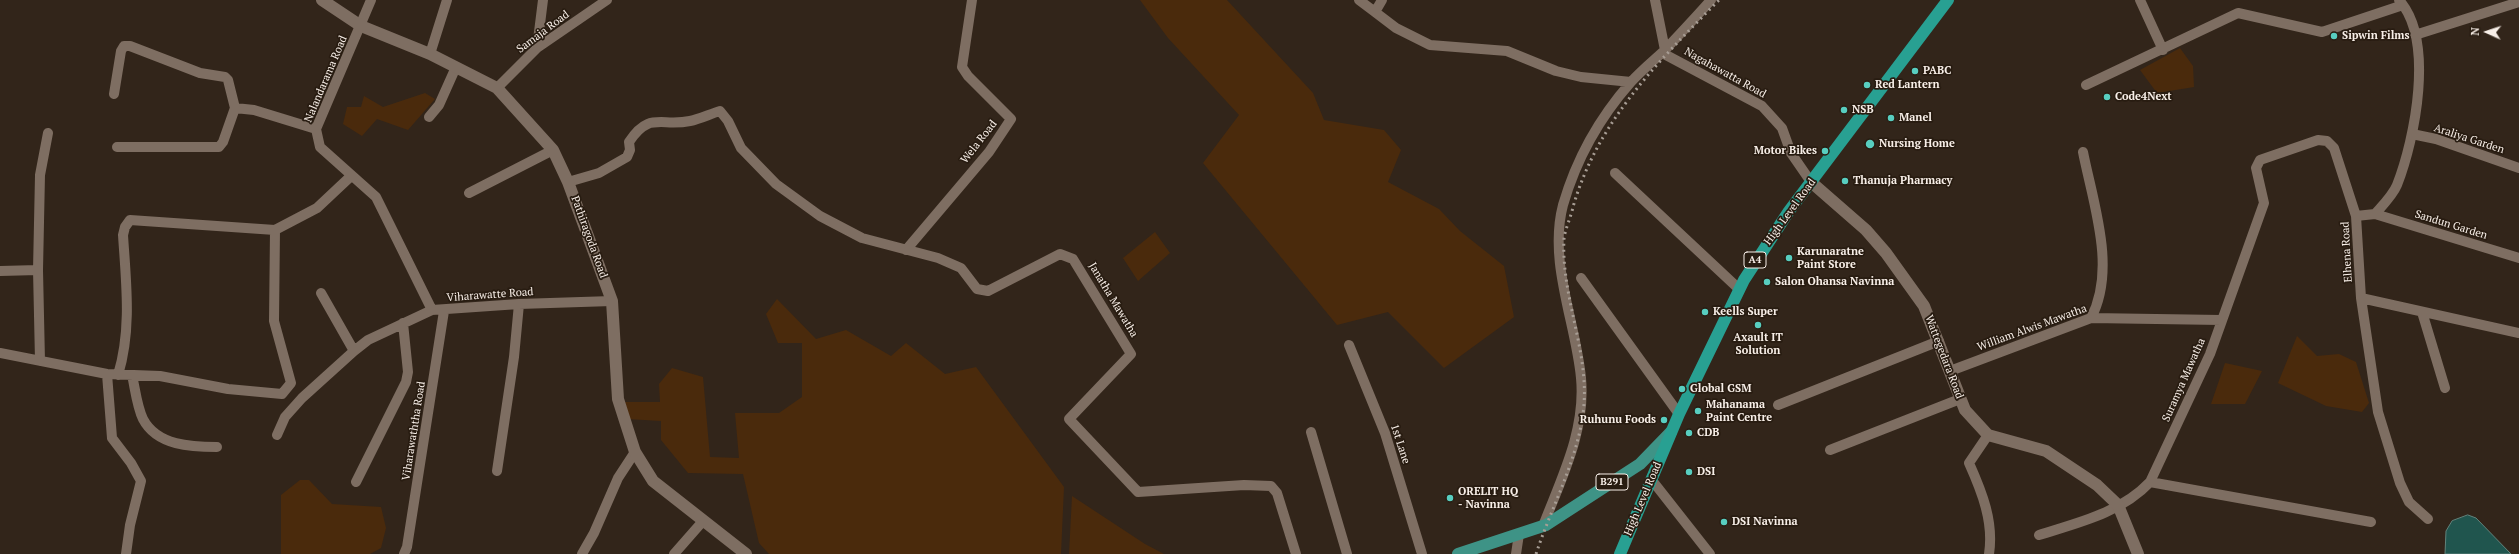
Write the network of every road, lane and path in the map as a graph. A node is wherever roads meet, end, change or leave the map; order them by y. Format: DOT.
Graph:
graph roads {
  1 [pos="322,0"];
  2 [pos="371,0"];
  3 [pos="447,0"];
  4 [pos="543,0"];
  5 [pos="607,0"];
  6 [pos="972,0"];
  7 [pos="1359,0"];
  8 [pos="1382,0"];
  9 [pos="1655,0"];
  10 [pos="1711,0"];
  11 [pos="1948,0"];
  12 [pos="2140,0"];
  13 [pos="2519,2"];
  14 [pos="2401,3"];
  15 [pos="1375,12"];
  16 [pos="361,26"];
  17 [pos="2416,36"];
  18 [pos="537,48"];
  19 [pos="1665,50"];
  20 [pos="2163,50"];
  21 [pos="430,54"];
  22 [pos="456,67"];
  23 [pos="1631,82"];
  24 [pos="2086,85"];
  25 [pos="497,88"];
  26 [pos="114,94"];
  27 [pos="236,108"];
  28 [pos="429,117"];
  29 [pos="316,129"];
  30 [pos="48,133"];
  31 [pos="2412,134"];
  32 [pos="117,147"];
  33 [pos="553,150"];
  34 [pos="2083,152"];
  35 [pos="2519,168"];
  36 [pos="1615,173"];
  37 [pos="350,177"];
  38 [pos="568,182"];
  39 [pos="1811,182"];
  40 [pos="469,193"];
  41 [pos="2375,214"];
  42 [pos="2356,216"];
  43 [pos="275,230"];
  44 [pos="906,250"];
  45 [pos="2519,258"];
  46 [pos="38,270"];
  47 [pos="0,271"];
  48 [pos="1581,278"];
  49 [pos="1739,289"];
  50 [pos="321,293"];
  51 [pos="2361,298"];
  52 [pos="612,301"];
  53 [pos="519,304"];
  54 [pos="432,310"];
  55 [pos="444,311"];
  56 [pos="2422,312"];
  57 [pos="2091,318"];
  58 [pos="2221,320"];
  59 [pos="404,323"];
  60 [pos="2519,333"];
  61 [pos="1939,341"];
  62 [pos="1349,345"];
  63 [pos="354,351"];
  64 [pos="0,353"];
  65 [pos="40,361"];
  66 [pos="1950,371"];
  67 [pos="107,374"];
  68 [pos="118,375"];
  69 [pos="132,375"];
  70 [pos="2445,388"];
  71 [pos="1960,399"];
  72 [pos="1778,405"];
  73 [pos="1679,414"];
  74 [pos="1672,431"];
  75 [pos="1311,432"];
  76 [pos="1988,434"];
  77 [pos="277,435"];
  78 [pos="217,448"];
  79 [pos="1830,450"];
  80 [pos="635,452"];
  81 [pos="497,471"];
  82 [pos="1651,480"];
  83 [pos="356,482"];
  84 [pos="2150,482"];
  85 [pos="2118,505"];
  86 [pos="2428,519"];
  87 [pos="702,521"];
  88 [pos="2371,522"];
  89 [pos="1543,526"];
  90 [pos="1520,534"];
  91 [pos="2039,535"];
  92 [pos="126,554"];
  93 [pos="404,554"];
  94 [pos="582,554"];
  95 [pos="674,554"];
  96 [pos="746,554"];
  97 [pos="1296,554"];
  98 [pos="1347,554"];
  99 [pos="1422,554"];
  100 [pos="1458,554"];
  101 [pos="1516,554"];
  102 [pos="1620,554"];
  103 [pos="1710,554"];
  104 [pos="1989,554"];
  105 [pos="2138,554"];
  1 -- 16 [label="street, Pathiragoda Road"];
  2 -- 16 [label="street, Nalandarama Road"];
  3 -- 21 [label="street"];
  4 -- 18 [label="street"];
  5 -- 18 [label="street, Samaja Road"];
  6 -- 44 [label="street, Wela Road"];
  7 -- 15 [label="street"];
  8 -- 15 [label="street"];
  9 -- 19 [label="street"];
  10 -- 19 [label="street"];
  11 -- 39 [label="highway, High Level Road / A4"];
  12 -- 20 [label="street"];
  13 -- 17 [label="street"];
  14 -- 17 [label="street"];
  14 -- 20 [label="street"];
  15 -- 23 [label="street"];
  16 -- 21 [label="street, Pathiragoda Road"];
  16 -- 29 [label="street, Nalandarama Road"];
  17 -- 31 [label="street"];
  18 -- 25 [label="street, Samaja Road"];
  19 -- 23 [label="street"];
  19 -- 39 [label="street, Nagahawatta Road"];
  20 -- 24 [label="street"];
  21 -- 22 [label="street, Pathiragoda Road"];
  22 -- 25 [label="street, Pathiragoda Road"];
  22 -- 28 [label="street"];
  23 -- 89 [label="street"];
  25 -- 33 [label="street, Pathiragoda Road"];
  26 -- 27 [label="street"];
  27 -- 29 [label="street"];
  27 -- 32 [label="street"];
  29 -- 37 [label="street, Nalandarama Road"];
  30 -- 46 [label="street"];
  31 -- 35 [label="street, Araliya Garden"];
  31 -- 41 [label="street"];
  33 -- 38 [label="street, Pathiragoda Road"];
  33 -- 40 [label="street"];
  34 -- 57 [label="street"];
  36 -- 49 [label="street"];
  37 -- 43 [label="street"];
  37 -- 54 [label="street, Viharawatte Road"];
  38 -- 44 [label="street, Janatha Mawatha"];
  38 -- 52 [label="street, Pathiragoda Road"];
  39 -- 49 [label="highway, High Level Road / A4"];
  39 -- 61 [label="street, Wattegedara Road"];
  41 -- 42 [label="street, Elhena Road"];
  41 -- 45 [label="street, Sandun Garden"];
  42 -- 51 [label="street, Elhena Road"];
  42 -- 58 [label="street, Suramya Mawatha"];
  43 -- 68 [label="street"];
  43 -- 69 [label="street"];
  44 -- 97 [label="street, Janatha Mawatha"];
  46 -- 47 [label="street"];
  46 -- 65 [label="street"];
  48 -- 73 [label="street"];
  49 -- 73 [label="highway, High Level Road / A4"];
  50 -- 63 [label="street"];
  51 -- 56 [label="street"];
  51 -- 86 [label="street, Elhena Road"];
  52 -- 53 [label="street, Viharawatte Road"];
  52 -- 80 [label="street, Pathiragoda Road"];
  53 -- 55 [label="street, Viharawatte Road"];
  53 -- 81 [label="street"];
  54 -- 55 [label="street, Viharawatte Road"];
  54 -- 59 [label="street"];
  55 -- 93 [label="street, Viharawaththa Road"];
  56 -- 60 [label="street"];
  56 -- 70 [label="street"];
  57 -- 58 [label="street, William Alwis Mawatha"];
  57 -- 66 [label="street, William Alwis Mawatha"];
  58 -- 84 [label="street, Suramya Mawatha"];
  59 -- 63 [label="street"];
  59 -- 83 [label="street"];
  61 -- 66 [label="street, Wattegedara Road"];
  61 -- 72 [label="street"];
  62 -- 99 [label="street, 1st Lane"];
  63 -- 77 [label="street"];
  64 -- 65 [label="street"];
  65 -- 67 [label="street"];
  66 -- 71 [label="street, Wattegedara Road"];
  67 -- 68 [label="street"];
  67 -- 92 [label="street"];
  68 -- 69 [label="street"];
  69 -- 78 [label="street"];
  71 -- 76 [label="street, Wattegedara Road"];
  71 -- 79 [label="street"];
  73 -- 74 [label="highway, High Level Road / A4"];
  74 -- 82 [label="highway, High Level Road / A4"];
  74 -- 89 [label="main road, B291"];
  75 -- 98 [label="street"];
  76 -- 85 [label="street, Wattegedara Road"];
  76 -- 104 [label="street"];
  80 -- 87 [label="street, Pathiragoda Road"];
  80 -- 94 [label="street"];
  82 -- 102 [label="highway, High Level Road / A4"];
  82 -- 103 [label="street"];
  84 -- 85 [label="street, Suramya Mawatha"];
  84 -- 88 [label="street"];
  85 -- 91 [label="street, Suramya Mawatha"];
  85 -- 105 [label="street, Wattegedara Road"];
  87 -- 95 [label="street"];
  87 -- 96 [label="street, Pathiragoda Road"];
  89 -- 90 [label="main road, B291"];
  90 -- 100 [label="main road, B291"];
  90 -- 101 [label="street"];
}
